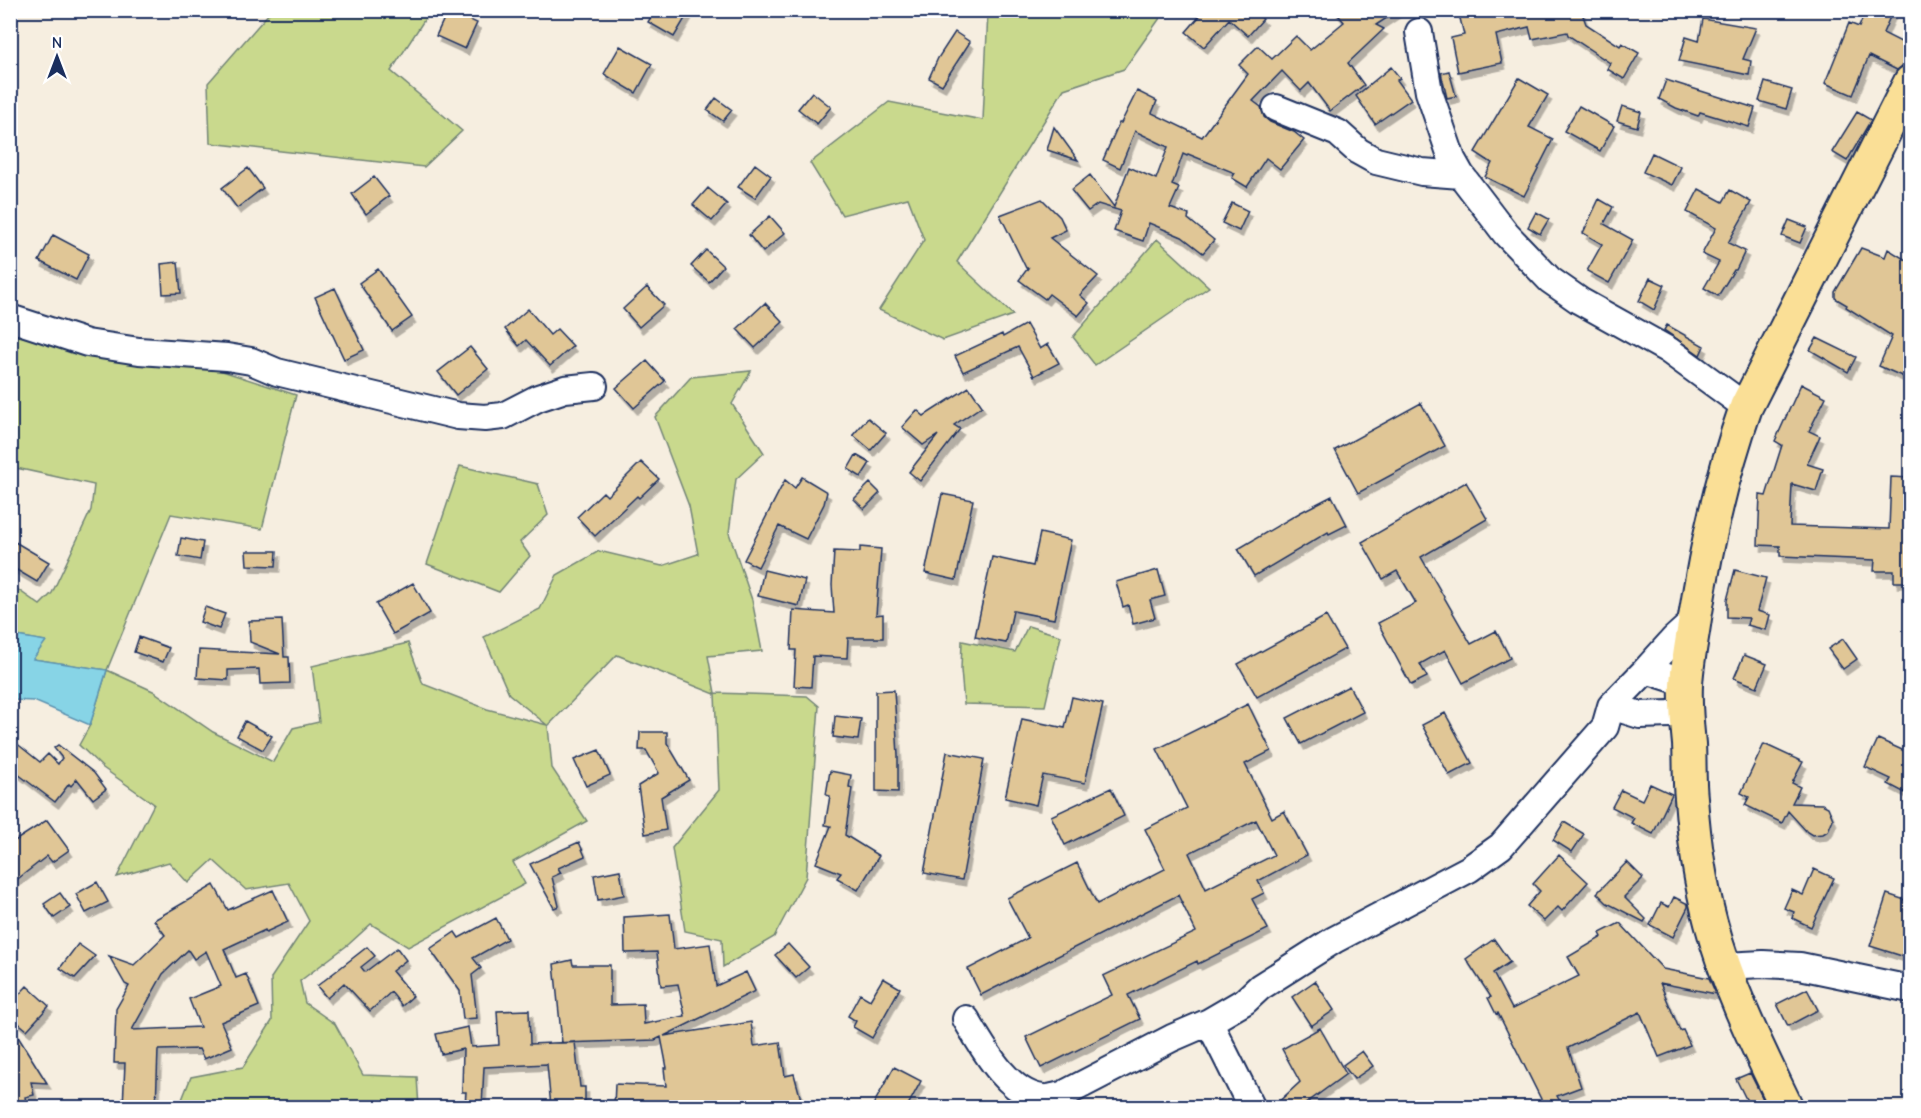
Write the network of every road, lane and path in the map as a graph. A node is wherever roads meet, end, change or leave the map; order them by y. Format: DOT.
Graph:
graph roads {
  1 [pos="1419,32"];
  2 [pos="1911,82"];
  3 [pos="1276,108"];
  4 [pos="1461,175"];
  5 [pos="10,318"];
  6 [pos="594,386"];
  7 [pos="1746,407"];
  8 [pos="1695,620"];
  9 [pos="1646,670"];
  10 [pos="1685,697"];
  11 [pos="1611,706"];
  12 [pos="1640,715"];
  13 [pos="1689,744"];
  14 [pos="1725,966"];
  15 [pos="1911,989"];
  16 [pos="966,1019"];
  17 [pos="1209,1022"];
  18 [pos="1252,1107"];
  19 [pos="1787,1107"];
  1 -- 4 [label="street"];
  2 -- 7 [label="main road"];
  3 -- 4 [label="street"];
  4 -- 7 [label="street"];
  5 -- 6 [label="street"];
  7 -- 8 [label="main road"];
  8 -- 9 [label="street"];
  8 -- 10 [label="main road"];
  9 -- 10 [label="street"];
  9 -- 11 [label="street"];
  10 -- 12 [label="street"];
  10 -- 13 [label="main road"];
  11 -- 12 [label="street"];
  11 -- 17 [label="street"];
  12 -- 13 [label="street"];
  13 -- 14 [label="main road"];
  14 -- 15 [label="street"];
  14 -- 19 [label="main road"];
  16 -- 17 [label="street"];
  17 -- 18 [label="street"];
}
